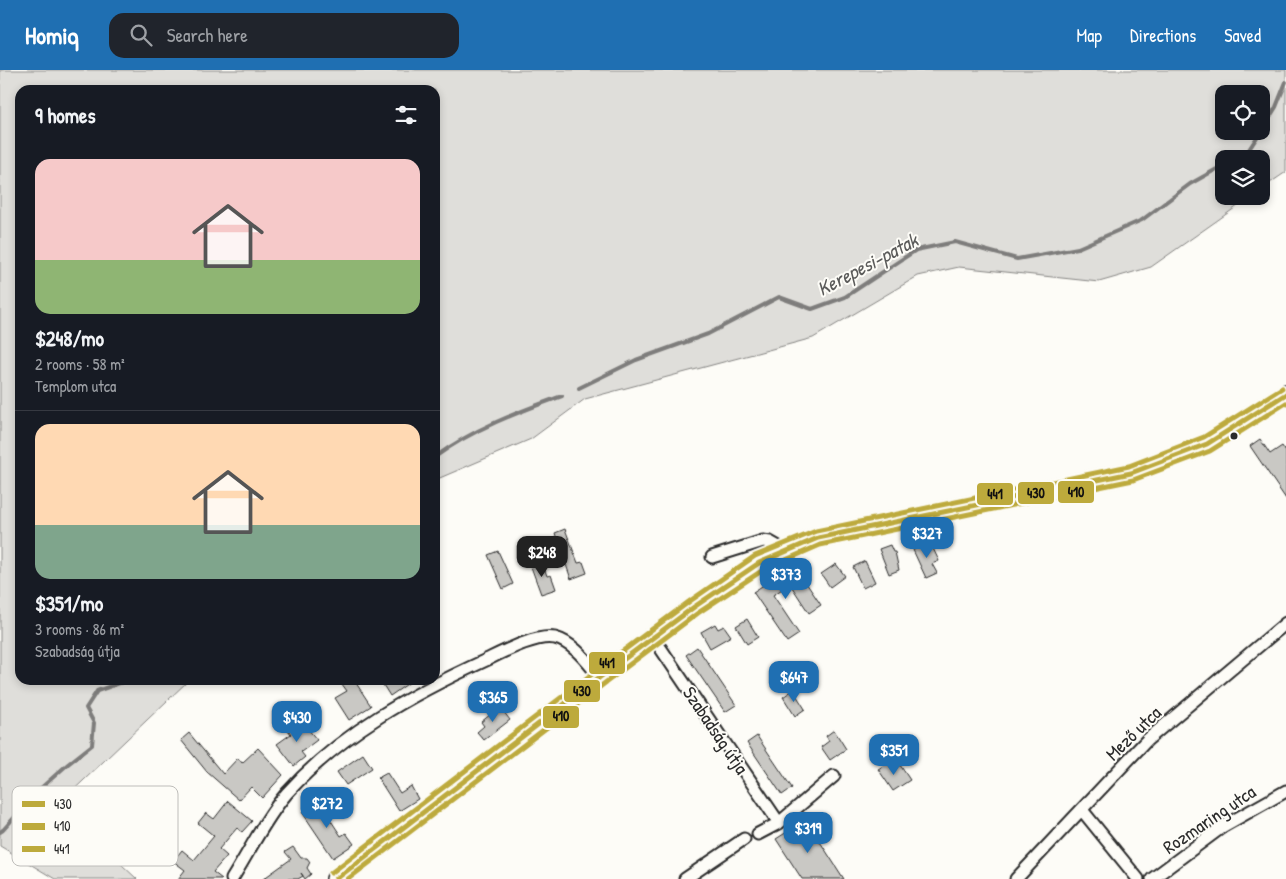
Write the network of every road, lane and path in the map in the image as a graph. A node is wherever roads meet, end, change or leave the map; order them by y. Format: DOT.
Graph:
graph roads {
  1 [pos="1286,394"];
  2 [pos="786,551"];
  3 [pos="712,557"];
  4 [pos="1286,623"];
  5 [pos="653,637"];
  6 [pos="600,676"];
  7 [pos="440,682"];
  8 [pos="435,685"];
  9 [pos="834,776"];
  10 [pos="1286,791"];
  11 [pos="1082,810"];
  12 [pos="779,822"];
  13 [pos="758,834"];
  14 [pos="744,839"];
  15 [pos="232,879"];
  16 [pos="336,879"];
  17 [pos="685,879"];
  18 [pos="1016,879"];
  19 [pos="1138,879"];
  20 [pos="1152,879"];
  1 -- 2 [label="main road"];
  2 -- 3 [label="street"];
  2 -- 5 [label="main road"];
  4 -- 11 [label="street, Mező utca"];
  5 -- 6 [label="main road"];
  5 -- 12 [label="street, Szabadság útja"];
  6 -- 7 [label="street"];
  6 -- 16 [label="main road"];
  8 -- 15 [label="street"];
  9 -- 12 [label="street"];
  10 -- 20 [label="street, Rozmaring utca"];
  11 -- 18 [label="street, Mező utca"];
  11 -- 19 [label="street"];
  12 -- 13 [label="street"];
  14 -- 17 [label="street"];
}
